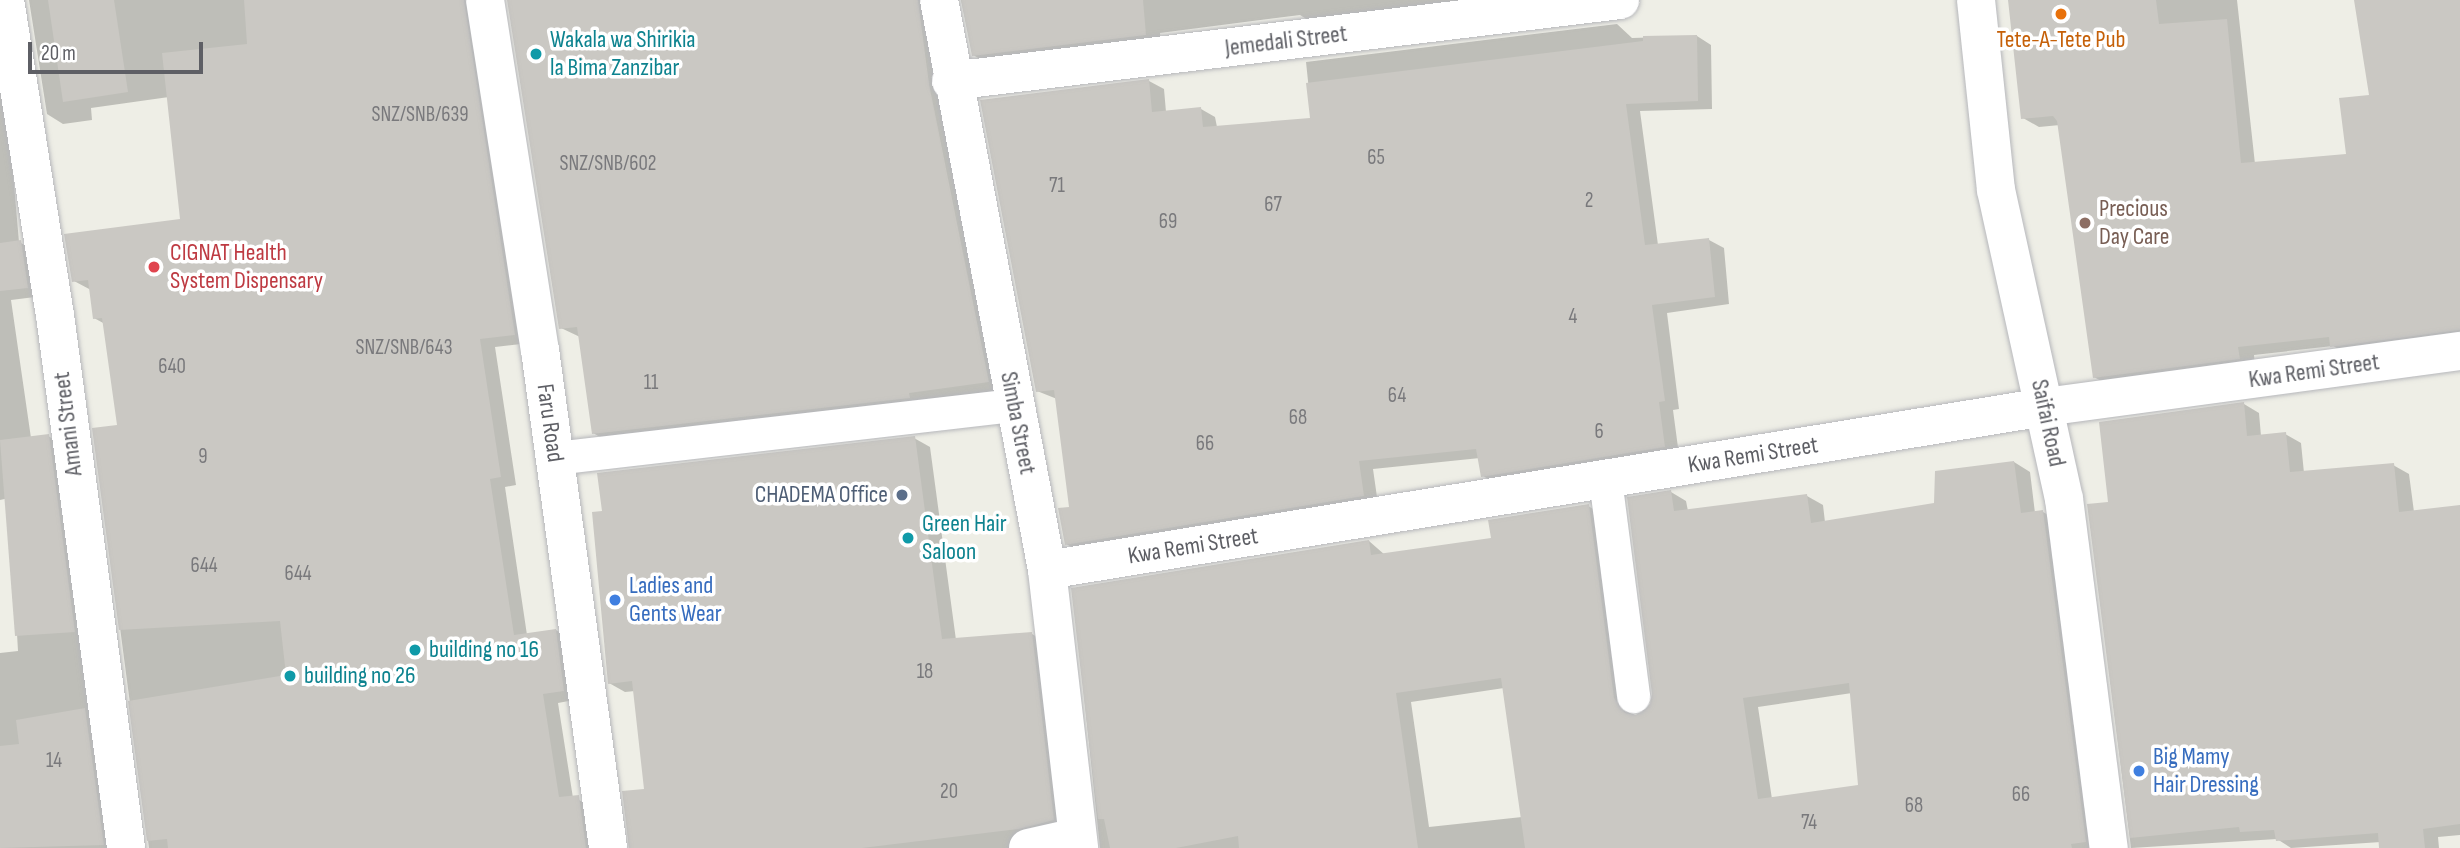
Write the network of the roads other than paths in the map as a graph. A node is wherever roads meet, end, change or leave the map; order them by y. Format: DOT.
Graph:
graph roads {
  1 [pos="5,0"];
  2 [pos="485,0"];
  3 [pos="939,0"];
  4 [pos="1620,0"];
  5 [pos="1976,0"];
  6 [pos="951,81"];
  7 [pos="2460,351"];
  8 [pos="1015,405"];
  9 [pos="2045,407"];
  10 [pos="555,458"];
  11 [pos="1605,479"];
  12 [pos="1047,570"];
  13 [pos="1633,696"];
  14 [pos="1078,842"];
  15 [pos="126,848"];
  16 [pos="608,848"];
  17 [pos="1028,848"];
  18 [pos="2109,848"];
  1 -- 15 [label="street, Amani Street"];
  2 -- 10 [label="street, Faru Road"];
  3 -- 6 [label="street, Simba Street"];
  4 -- 6 [label="street, Jemedali Street"];
  5 -- 9 [label="street, Saifai Road"];
  6 -- 8 [label="street, Simba Street"];
  7 -- 9 [label="street, Kwa Remi Street"];
  8 -- 10 [label="lane"];
  8 -- 12 [label="street, Simba Street"];
  9 -- 11 [label="street, Kwa Remi Street"];
  9 -- 18 [label="street, Saifai Road"];
  10 -- 16 [label="street, Faru Road"];
  11 -- 12 [label="street, Kwa Remi Street"];
  11 -- 13 [label="lane"];
  12 -- 14 [label="street, Simba Street"];
  14 -- 17 [label="street"];
}
